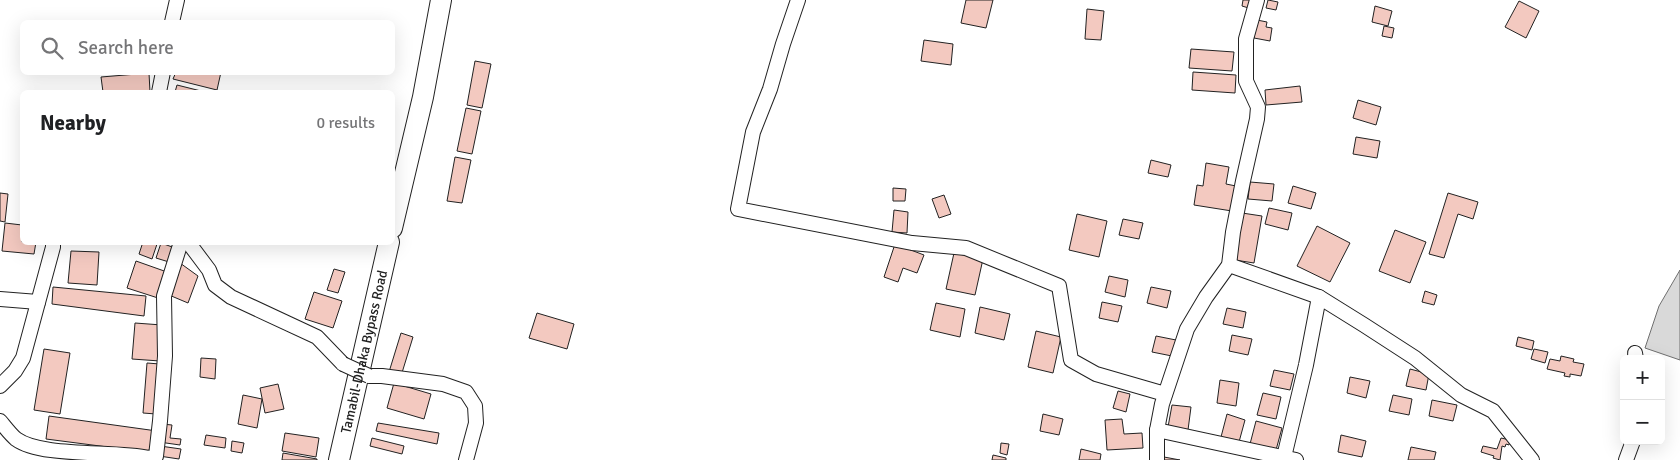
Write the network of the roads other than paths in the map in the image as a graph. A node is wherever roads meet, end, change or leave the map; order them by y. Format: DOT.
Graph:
graph roads {
  1 [pos="177,0"];
  2 [pos="441,0"];
  3 [pos="798,0"];
  4 [pos="1257,0"];
  5 [pos="172,20"];
  6 [pos="162,75"];
  7 [pos="159,90"];
  8 [pos="395,215"];
  9 [pos="53,245"];
  10 [pos="180,245"];
  11 [pos="190,245"];
  12 [pos="388,245"];
  13 [pos="1229,265"];
  14 [pos="1319,297"];
  15 [pos="0,299"];
  16 [pos="38,302"];
  17 [pos="0,386"];
  18 [pos="1166,394"];
  19 [pos="0,421"];
  20 [pos="1157,430"];
  21 [pos="1632,445"];
  22 [pos="1290,458"];
  23 [pos="339,460"];
  24 [pos="466,460"];
  25 [pos="1156,460"];
  26 [pos="1532,460"];
  27 [pos="1626,460"];
  1 -- 5 [label="street"];
  2 -- 8 [label="highway"];
  3 -- 18 [label="street"];
  4 -- 13 [label="street"];
  6 -- 7 [label="street"];
  9 -- 16 [label="street"];
  10 -- 19 [label="street"];
  11 -- 24 [label="street, bridge"];
  12 -- 23 [label="highway, Tamabil-Dhaka Bypass Road"];
  13 -- 14 [label="street"];
  13 -- 18 [label="street"];
  14 -- 22 [label="street"];
  14 -- 26 [label="street"];
  15 -- 16 [label="street"];
  16 -- 17 [label="street"];
  18 -- 20 [label="street"];
  20 -- 22 [label="street"];
  20 -- 25 [label="street"];
  21 -- 27 [label="street"];
}
